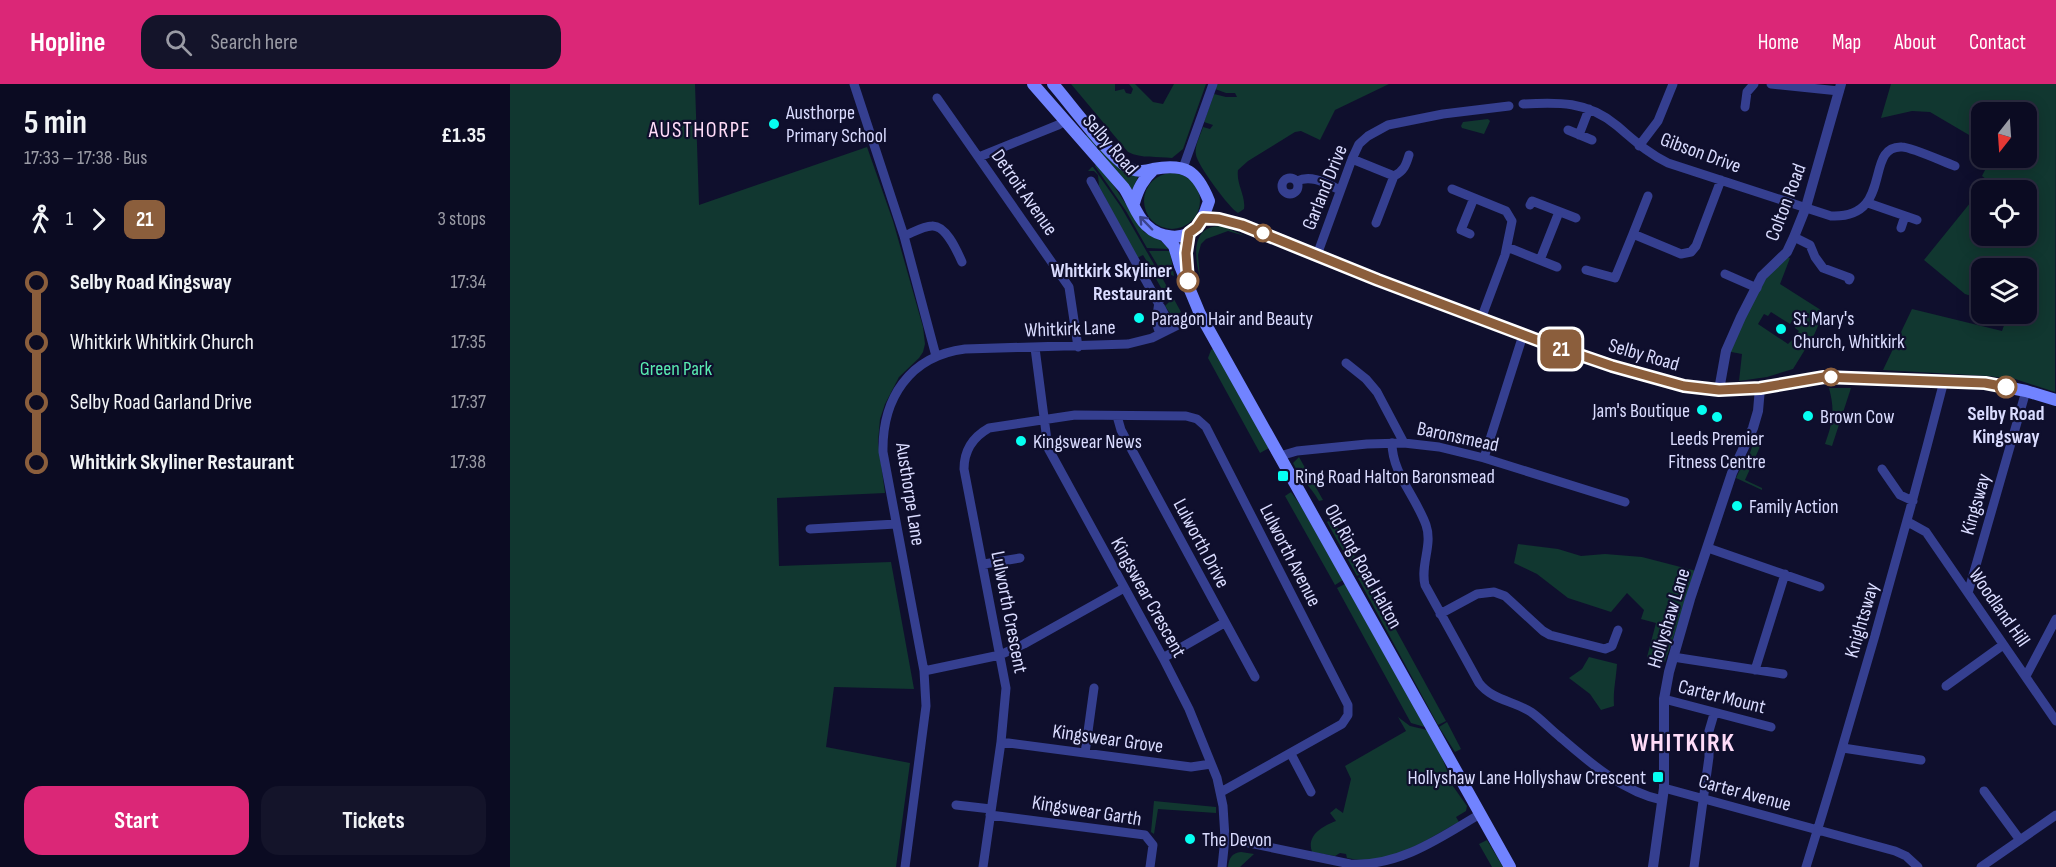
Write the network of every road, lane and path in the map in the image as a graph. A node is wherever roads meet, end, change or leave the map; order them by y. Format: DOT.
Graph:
graph roads {
  1 [pos="854,84"];
  2 [pos="1033,84"];
  3 [pos="1053,84"];
  4 [pos="1213,84"];
  5 [pos="1673,84"];
  6 [pos="1754,84"];
  7 [pos="1771,84"];
  8 [pos="1840,88"];
  9 [pos="938,98"];
  10 [pos="1523,104"];
  11 [pos="1509,106"];
  12 [pos="1745,107"];
  13 [pos="1589,109"];
  14 [pos="1065,121"];
  15 [pos="1568,130"];
  16 [pos="1579,135"];
  17 [pos="1887,139"];
  18 [pos="1592,140"];
  19 [pos="1640,146"];
  20 [pos="1892,149"];
  21 [pos="1409,155"];
  22 [pos="978,157"];
  23 [pos="1352,159"];
  24 [pos="1955,166"];
  25 [pos="1183,168"];
  26 [pos="1154,169"];
  27 [pos="1394,176"];
  28 [pos="1721,180"];
  29 [pos="1091,181"];
  30 [pos="1297,181"];
  31 [pos="1452,189"];
  32 [pos="1340,190"];
  33 [pos="1648,196"];
  34 [pos="1474,198"];
  35 [pos="1209,201"];
  36 [pos="1134,203"];
  37 [pos="1868,203"];
  38 [pos="1530,205"];
  39 [pos="1806,207"];
  40 [pos="1559,212"];
  41 [pos="1905,216"];
  42 [pos="1203,218"];
  43 [pos="1576,218"];
  44 [pos="1917,220"];
  45 [pos="1376,223"];
  46 [pos="1242,225"];
  47 [pos="1901,228"];
  48 [pos="1189,233"];
  49 [pos="1470,234"];
  50 [pos="1633,234"];
  51 [pos="904,236"];
  52 [pos="1165,236"];
  53 [pos="1794,237"];
  54 [pos="1507,248"];
  55 [pos="1317,255"];
  56 [pos="1540,260"];
  57 [pos="962,262"];
  58 [pos="1557,267"];
  59 [pos="1586,270"];
  60 [pos="1725,274"];
  61 [pos="1849,280"];
  62 [pos="1188,282"];
  63 [pos="1757,288"];
  64 [pos="1159,302"];
  65 [pos="1200,314"];
  66 [pos="1481,319"];
  67 [pos="1172,328"];
  68 [pos="1160,334"];
  69 [pos="1523,335"];
  70 [pos="1078,347"];
  71 [pos="1035,348"];
  72 [pos="936,356"];
  73 [pos="1346,363"];
  74 [pos="1944,381"];
  75 [pos="1760,388"];
  76 [pos="1719,390"];
  77 [pos="2026,391"];
  78 [pos="2056,400"];
  79 [pos="1118,416"];
  80 [pos="1044,419"];
  81 [pos="1392,443"];
  82 [pos="1404,443"];
  83 [pos="1280,456"];
  84 [pos="1484,458"];
  85 [pos="1881,469"];
  86 [pos="1913,501"];
  87 [pos="1625,502"];
  88 [pos="1908,522"];
  89 [pos="896,524"];
  90 [pos="810,530"];
  91 [pos="1708,548"];
  92 [pos="1020,558"];
  93 [pos="984,564"];
  94 [pos="1785,574"];
  95 [pos="1820,587"];
  96 [pos="1124,588"];
  97 [pos="1968,593"];
  98 [pos="1440,614"];
  99 [pos="2056,619"];
  100 [pos="1224,623"];
  101 [pos="1618,630"];
  102 [pos="2003,645"];
  103 [pos="1000,655"];
  104 [pos="1673,657"];
  105 [pos="1162,658"];
  106 [pos="1755,670"];
  107 [pos="924,671"];
  108 [pos="1783,674"];
  109 [pos="2026,676"];
  110 [pos="1255,677"];
  111 [pos="1094,688"];
  112 [pos="1945,689"];
  113 [pos="1664,699"];
  114 [pos="1714,714"];
  115 [pos="2056,721"];
  116 [pos="1771,727"];
  117 [pos="1001,742"];
  118 [pos="1843,748"];
  119 [pos="1084,753"];
  120 [pos="1291,754"];
  121 [pos="1921,760"];
  122 [pos="1211,764"];
  123 [pos="1664,788"];
  124 [pos="1984,790"];
  125 [pos="1221,792"];
  126 [pos="1311,792"];
  127 [pos="1662,800"];
  128 [pos="1704,800"];
  129 [pos="956,805"];
  130 [pos="991,812"];
  131 [pos="1480,813"];
  132 [pos="2056,815"];
  133 [pos="1818,830"];
  134 [pos="1225,838"];
  135 [pos="2020,840"];
  136 [pos="1403,863"];
  137 [pos="905,867"];
  138 [pos="983,867"];
  139 [pos="1150,867"];
  140 [pos="1222,867"];
  141 [pos="1510,867"];
  142 [pos="1653,867"];
  143 [pos="1694,867"];
  144 [pos="1806,867"];
  145 [pos="1918,867"];
  146 [pos="1981,867"];
  1 -- 51 [label="street"];
  2 -- 14 [label="main road, Selby Road"];
  3 -- 26 [label="main road, Selby Road"];
  4 -- 25 [label="street"];
  5 -- 19 [label="street"];
  6 -- 12 [label="street"];
  7 -- 8 [label="street"];
  8 -- 39 [label="street, Colton Road"];
  9 -- 22 [label="street, Detroit Avenue"];
  10 -- 13 [label="street, Gibson Drive"];
  11 -- 23 [label="street, Garland Drive"];
  13 -- 16 [label="street"];
  13 -- 19 [label="street, Gibson Drive"];
  14 -- 22 [label="street"];
  14 -- 36 [label="main road, Selby Road"];
  15 -- 16 [label="street"];
  16 -- 18 [label="street"];
  17 -- 20 [label="street"];
  19 -- 28 [label="street, Gibson Drive"];
  20 -- 24 [label="street"];
  20 -- 37 [label="street"];
  21 -- 27 [label="street"];
  22 -- 70 [label="street, Detroit Avenue"];
  23 -- 27 [label="street"];
  23 -- 32 [label="street, Garland Drive"];
  25 -- 26 [label="main road"];
  25 -- 35 [label="main road"];
  26 -- 36 [label="main road"];
  27 -- 45 [label="street"];
  28 -- 39 [label="street, Gibson Drive"];
  28 -- 50 [label="street"];
  29 -- 64 [label="street"];
  30 -- 32 [label="street"];
  31 -- 34 [label="street"];
  32 -- 55 [label="street, Garland Drive"];
  33 -- 50 [label="street"];
  34 -- 49 [label="street"];
  34 -- 54 [label="street"];
  35 -- 42 [label="main road"];
  35 -- 46 [label="main road, Selby Road"];
  52 -- 36 [label="main road, one-way"];
  37 -- 39 [label="street, Gibson Drive"];
  37 -- 41 [label="street"];
  38 -- 40 [label="street"];
  39 -- 53 [label="street, Colton Road"];
  40 -- 43 [label="street"];
  40 -- 56 [label="street"];
  41 -- 44 [label="street"];
  41 -- 47 [label="street"];
  42 -- 46 [label="main road, Selby Road"];
  42 -- 48 [label="main road"];
  46 -- 55 [label="main road, Selby Road"];
  48 -- 52 [label="main road"];
  48 -- 62 [label="main road, Old Ring Road Halton"];
  50 -- 59 [label="street"];
  51 -- 57 [label="street"];
  51 -- 72 [label="street"];
  52 -- 62 [label="main road, Old Ring Road Halton"];
  53 -- 61 [label="street"];
  53 -- 63 [label="street, Colton Road"];
  54 -- 56 [label="street"];
  54 -- 66 [label="street"];
  55 -- 66 [label="main road, Selby Road"];
  56 -- 58 [label="street"];
  60 -- 63 [label="street"];
  62 -- 65 [label="main road, Old Ring Road Halton"];
  63 -- 76 [label="street, Colton Road"];
  64 -- 67 [label="street"];
  64 -- 68 [label="street"];
  65 -- 67 [label="street, Whitkirk Lane"];
  65 -- 83 [label="main road, Old Ring Road Halton"];
  66 -- 69 [label="main road, Selby Road"];
  67 -- 68 [label="street, Whitkirk Lane"];
  68 -- 70 [label="street, Whitkirk Lane"];
  69 -- 76 [label="main road, Selby Road"];
  69 -- 84 [label="street"];
  70 -- 71 [label="street, Whitkirk Lane"];
  71 -- 72 [label="street, Whitkirk Lane"];
  71 -- 80 [label="street, Kingswear Crescent"];
  72 -- 89 [label="street, Austhorpe Lane"];
  73 -- 82 [label="street"];
  74 -- 75 [label="main road, Selby Road"];
  74 -- 77 [label="main road, Selby Road"];
  74 -- 86 [label="street, Knightsway"];
  75 -- 76 [label="main road, Selby Road"];
  75 -- 91 [label="street, Hollyshaw Lane"];
  77 -- 78 [label="main road, Selby Road"];
  77 -- 97 [label="street, Kingsway"];
  79 -- 80 [label="street, Lulworth Avenue"];
  79 -- 100 [label="street, Lulworth Drive"];
  79 -- 120 [label="street, Lulworth Avenue"];
  80 -- 93 [label="street, Lulworth Crescent"];
  80 -- 96 [label="street, Kingswear Crescent"];
  81 -- 82 [label="street, Baronsmead"];
  81 -- 83 [label="street, Baronsmead"];
  81 -- 98 [label="street"];
  82 -- 84 [label="street, Baronsmead"];
  83 -- 131 [label="main road, Old Ring Road Halton"];
  84 -- 87 [label="street, Baronsmead"];
  85 -- 86 [label="street"];
  86 -- 88 [label="street, Knightsway"];
  88 -- 97 [label="street, Woodland Hill"];
  88 -- 118 [label="street, Knightsway"];
  89 -- 90 [label="street"];
  89 -- 107 [label="street, Austhorpe Lane"];
  91 -- 94 [label="street"];
  91 -- 104 [label="street, Hollyshaw Lane"];
  92 -- 93 [label="street"];
  93 -- 103 [label="street, Lulworth Crescent"];
  94 -- 95 [label="street"];
  94 -- 106 [label="street"];
  96 -- 103 [label="street"];
  96 -- 105 [label="street, Kingswear Crescent"];
  97 -- 102 [label="street, Woodland Hill"];
  98 -- 101 [label="street"];
  98 -- 127 [label="street"];
  99 -- 109 [label="street"];
  100 -- 105 [label="street"];
  100 -- 110 [label="street, Lulworth Drive"];
  102 -- 109 [label="street, Woodland Hill"];
  102 -- 112 [label="street"];
  103 -- 107 [label="street"];
  103 -- 117 [label="street, Lulworth Crescent"];
  104 -- 106 [label="street"];
  104 -- 113 [label="street, Hollyshaw Lane"];
  105 -- 122 [label="street, Kingswear Crescent"];
  106 -- 108 [label="street"];
  107 -- 137 [label="street, Austhorpe Lane"];
  109 -- 115 [label="street, Woodland Hill"];
  111 -- 119 [label="street"];
  113 -- 114 [label="street, Carter Mount"];
  113 -- 123 [label="street, Hollyshaw Lane"];
  114 -- 116 [label="street, Carter Mount"];
  114 -- 128 [label="street"];
  117 -- 119 [label="street, Kingswear Grove"];
  117 -- 130 [label="street, Lulworth Crescent"];
  118 -- 121 [label="street"];
  118 -- 133 [label="street, Knightsway"];
  119 -- 122 [label="street, Kingswear Grove"];
  120 -- 125 [label="street, Lulworth Avenue"];
  120 -- 126 [label="street"];
  122 -- 125 [label="street, Kingswear Crescent"];
  123 -- 127 [label="street, Hollyshaw Lane"];
  123 -- 128 [label="street, Carter Avenue"];
  124 -- 135 [label="street"];
  125 -- 134 [label="street, Kingswear Crescent"];
  127 -- 142 [label="street, Hollyshaw Lane"];
  128 -- 133 [label="street, Carter Avenue"];
  128 -- 143 [label="street"];
  129 -- 130 [label="street, Kingswear Garth"];
  130 -- 138 [label="street, Lulworth Crescent"];
  130 -- 139 [label="street, Kingswear Garth"];
  131 -- 136 [label="street"];
  131 -- 141 [label="main road, Old Ring Road Halton"];
  132 -- 135 [label="street"];
  133 -- 144 [label="street, Knightsway"];
  133 -- 145 [label="street, Carter Avenue"];
  134 -- 136 [label="street"];
  134 -- 140 [label="street, Kingswear Crescent"];
  135 -- 146 [label="street"];
}
